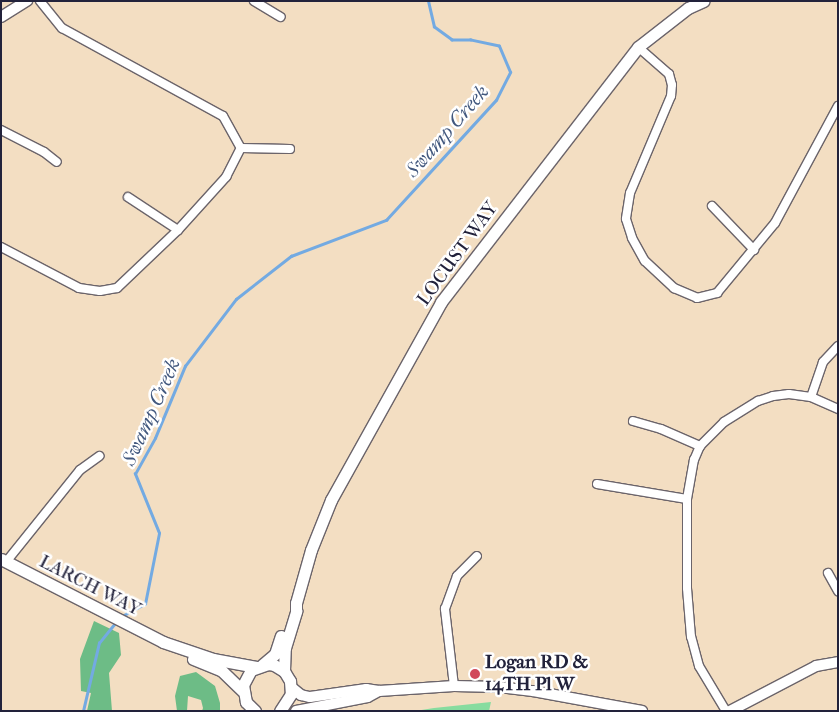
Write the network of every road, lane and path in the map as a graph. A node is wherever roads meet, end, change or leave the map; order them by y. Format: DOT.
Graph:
graph roads {
  1 [pos="27,1"];
  2 [pos="40,1"];
  3 [pos="254,1"];
  4 [pos="704,1"];
  5 [pos="1,16"];
  6 [pos="281,17"];
  7 [pos="638,48"];
  8 [pos="838,106"];
  9 [pos="1,130"];
  10 [pos="241,148"];
  11 [pos="290,149"];
  12 [pos="57,162"];
  13 [pos="128,197"];
  14 [pos="712,206"];
  15 [pos="178,230"];
  16 [pos="1,247"];
  17 [pos="754,250"];
  18 [pos="838,346"];
  19 [pos="811,397"];
  20 [pos="838,409"];
  21 [pos="633,421"];
  22 [pos="700,446"];
  23 [pos="99,456"];
  24 [pos="598,484"];
  25 [pos="687,499"];
  26 [pos="477,556"];
  27 [pos="4,561"];
  28 [pos="828,573"];
  29 [pos="838,591"];
  30 [pos="296,603"];
  31 [pos="163,642"];
  32 [pos="838,662"];
  33 [pos="259,666"];
  34 [pos="284,671"];
  35 [pos="454,686"];
  36 [pos="291,687"];
  37 [pos="378,691"];
  38 [pos="244,701"];
  39 [pos="255,711"];
  40 [pos="282,711"];
  41 [pos="296,711"];
  42 [pos="642,711"];
  43 [pos="726,711"];
  44 [pos="730,711"];
  1 -- 5 [label="street"];
  2 -- 10 [label="street"];
  3 -- 6 [label="street"];
  4 -- 7 [label="main road, LOCUST WAY"];
  7 -- 17 [label="street"];
  7 -- 30 [label="main road, LOCUST WAY"];
  8 -- 17 [label="street"];
  9 -- 12 [label="street"];
  10 -- 11 [label="street"];
  10 -- 15 [label="street"];
  13 -- 15 [label="street"];
  14 -- 17 [label="street"];
  15 -- 16 [label="street"];
  18 -- 19 [label="street"];
  19 -- 20 [label="street"];
  19 -- 22 [label="street"];
  21 -- 22 [label="street"];
  22 -- 25 [label="street"];
  23 -- 27 [label="street"];
  24 -- 25 [label="street"];
  25 -- 43 [label="street"];
  26 -- 35 [label="street"];
  27 -- 31 [label="main road, LARCH WAY"];
  28 -- 29 [label="street"];
  30 -- 33 [label="main road, LOCUST WAY"];
  30 -- 34 [label="main road, LOCUST WAY"];
  31 -- 33 [label="main road, LARCH WAY"];
  31 -- 38 [label="main road, LARCH WAY"];
  32 -- 44 [label="street"];
  33 -- 34 [label="main road, LARCH WAY"];
  33 -- 38 [label="main road, LOCUST WAY"];
  34 -- 36 [label="main road"];
  35 -- 37 [label="street"];
  35 -- 42 [label="street"];
  36 -- 37 [label="street"];
  36 -- 40 [label="main road"];
  37 -- 41 [label="street"];
  38 -- 39 [label="main road, LARCH WAY"];
}
